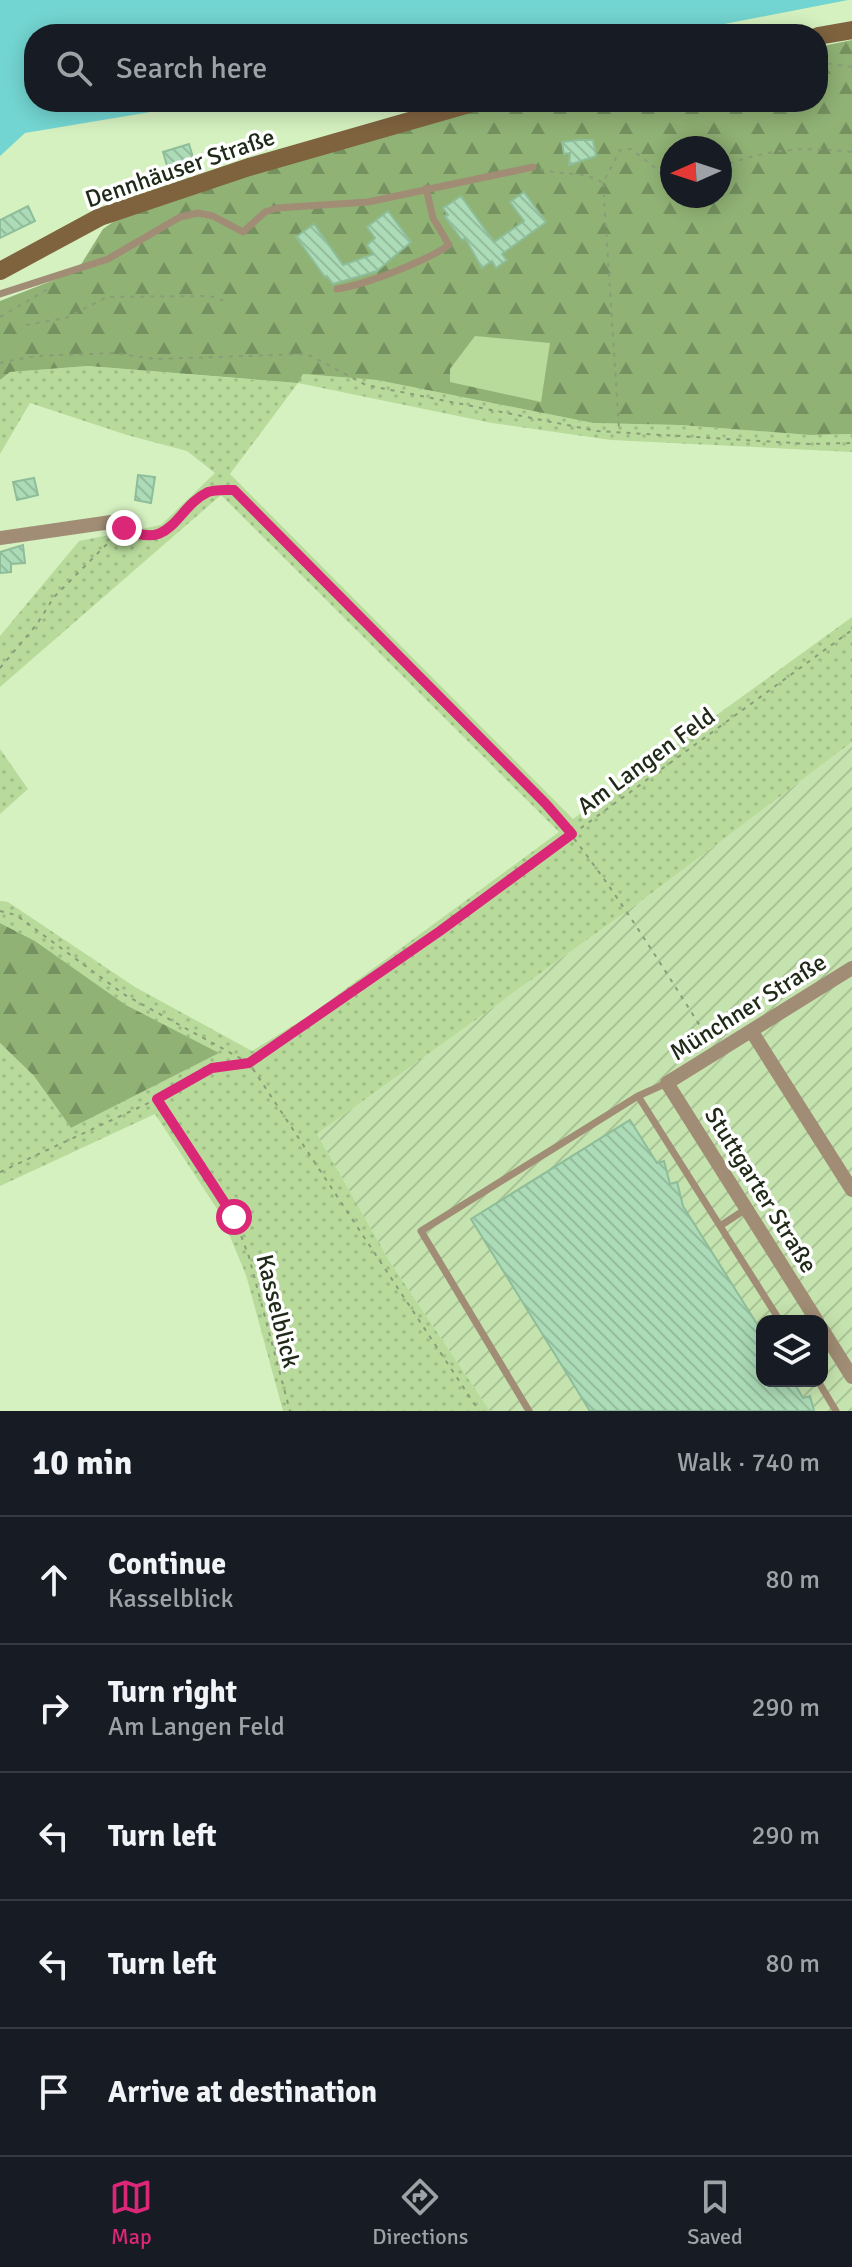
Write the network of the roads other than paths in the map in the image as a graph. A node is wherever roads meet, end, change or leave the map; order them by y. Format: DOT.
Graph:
graph roads {
  1 [pos="852,30"];
  2 [pos="828,34"];
  3 [pos="441,112"];
  4 [pos="533,167"];
  5 [pos="426,188"];
  6 [pos="0,271"];
  7 [pos="337,289"];
  8 [pos="0,294"];
  9 [pos="116,522"];
  10 [pos="0,538"];
  11 [pos="852,968"];
  12 [pos="752,1032"];
  13 [pos="667,1083"];
  14 [pos="638,1096"];
  15 [pos="852,1190"];
  16 [pos="746,1209"];
  17 [pos="720,1226"];
  18 [pos="776,1315"];
  19 [pos="813,1315"];
  20 [pos="828,1339"];
  21 [pos="852,1377"];
  22 [pos="822,1387"];
  23 [pos="529,1411"];
  24 [pos="836,1411"];
  1 -- 2 [label="street"];
  3 -- 6 [label="street, Dennhäuser Straße"];
  4 -- 5 [label="lane"];
  5 -- 7 [label="lane"];
  5 -- 8 [label="lane"];
  9 -- 10 [label="street"];
  11 -- 12 [label="street, Münchner Straße"];
  12 -- 13 [label="street, Münchner Straße"];
  12 -- 15 [label="street"];
  13 -- 14 [label="lane"];
  13 -- 16 [label="street, Stuttgarter Straße"];
  14 -- 17 [label="lane"];
  14 -- 23 [label="lane"];
  16 -- 17 [label="lane"];
  16 -- 19 [label="street, Stuttgarter Straße"];
  17 -- 18 [label="lane"];
  20 -- 21 [label="street"];
  22 -- 24 [label="lane"];
}
